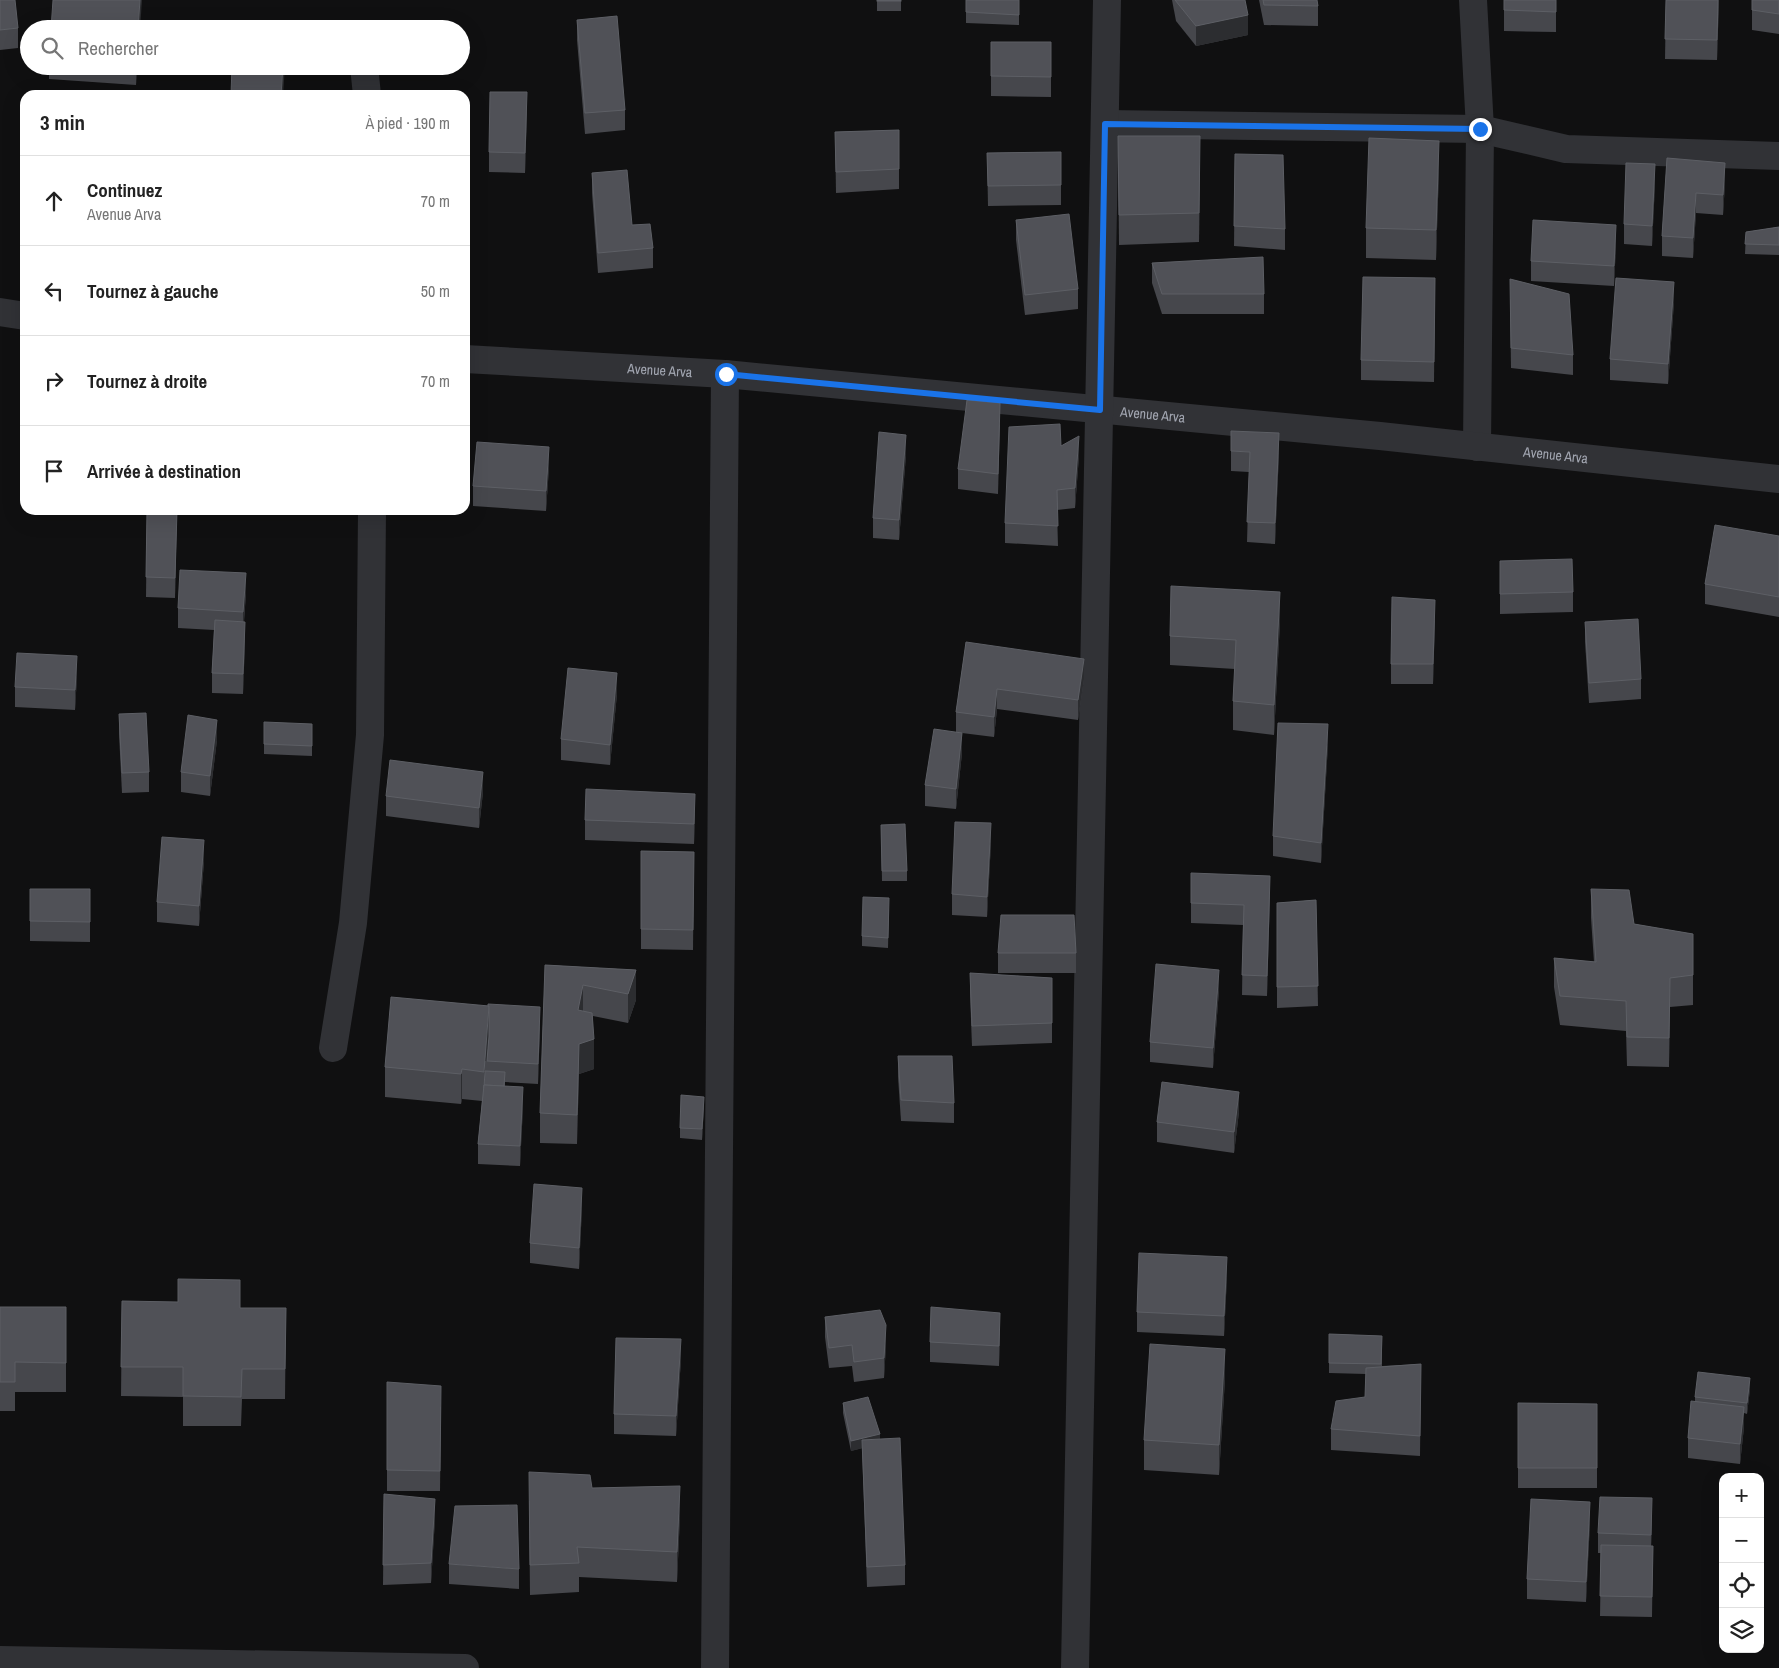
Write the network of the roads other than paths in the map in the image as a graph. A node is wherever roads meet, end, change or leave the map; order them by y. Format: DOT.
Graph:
graph roads {
  1 [pos="1108,0"];
  2 [pos="1473,0"];
  3 [pos="365,75"];
  4 [pos="366,90"];
  5 [pos="1105,124"];
  6 [pos="1480,129"];
  7 [pos="1779,156"];
  8 [pos="0,312"];
  9 [pos="20,315"];
  10 [pos="470,359"];
  11 [pos="726,374"];
  12 [pos="1100,410"];
  13 [pos="1477,447"];
  14 [pos="1779,479"];
  15 [pos="372,515"];
  16 [pos="334,1048"];
  17 [pos="0,1660"];
  18 [pos="348,1667"];
  19 [pos="465,1668"];
  20 [pos="715,1668"];
  21 [pos="1075,1668"];
  1 -- 5 [label="street"];
  2 -- 6 [label="street"];
  3 -- 4 [label="street"];
  5 -- 6 [label="street"];
  5 -- 12 [label="street"];
  6 -- 7 [label="street"];
  6 -- 13 [label="street"];
  8 -- 9 [label="street"];
  10 -- 11 [label="street, Avenue Arva"];
  11 -- 12 [label="street, Avenue Arva"];
  11 -- 20 [label="street"];
  12 -- 13 [label="street, Avenue Arva"];
  12 -- 21 [label="street"];
  13 -- 14 [label="street, Avenue Arva"];
  15 -- 16 [label="street"];
  17 -- 18 [label="street"];
  18 -- 19 [label="street"];
}
